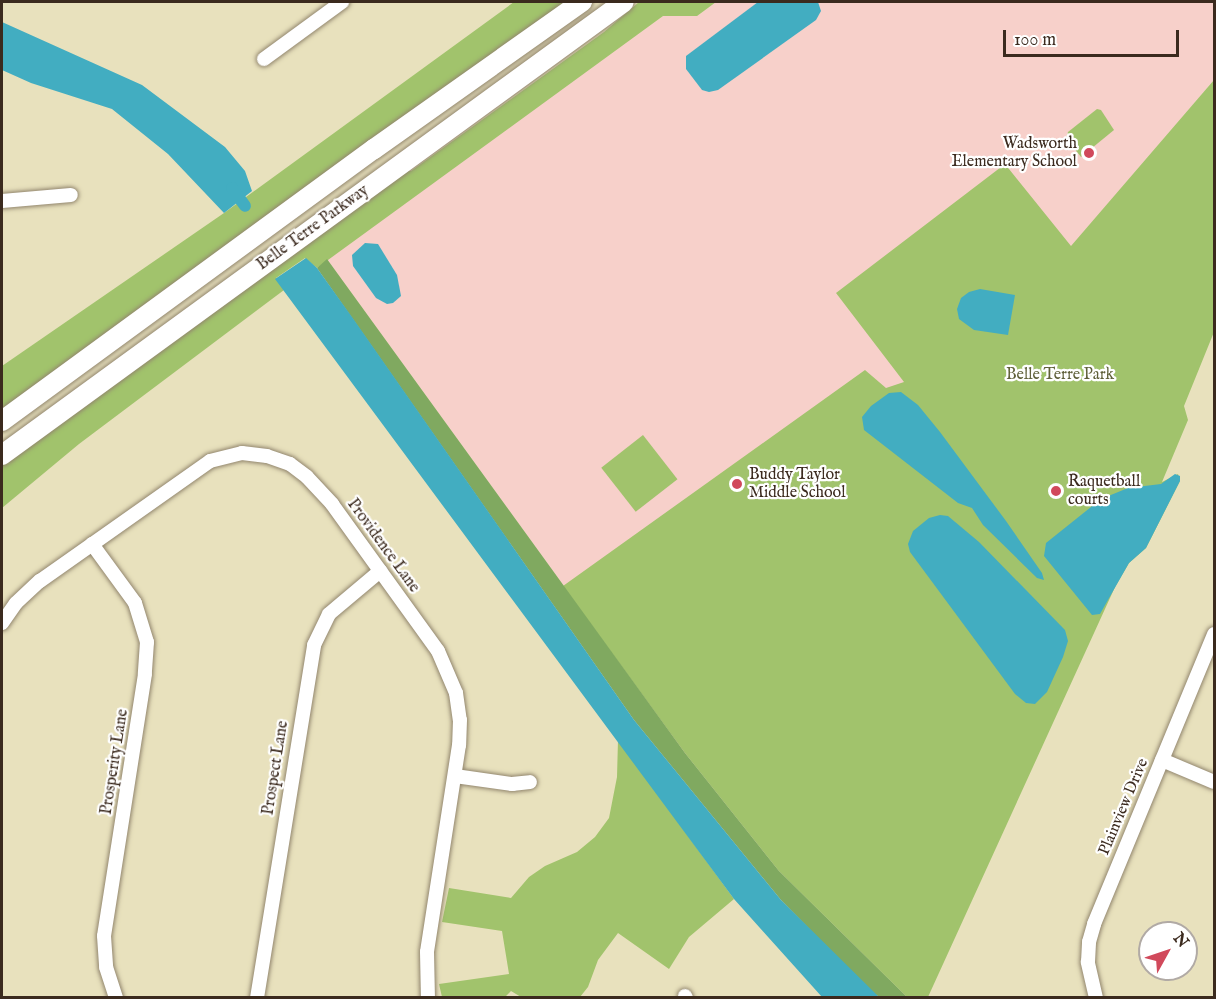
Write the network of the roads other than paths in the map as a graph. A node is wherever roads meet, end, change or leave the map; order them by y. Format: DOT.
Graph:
graph roads {
  1 [pos="342,2"];
  2 [pos="582,2"];
  3 [pos="624,2"];
  4 [pos="264,59"];
  5 [pos="71,195"];
  6 [pos="2,201"];
  7 [pos="2,421"];
  8 [pos="2,455"];
  9 [pos="92,544"];
  10 [pos="380,571"];
  11 [pos="2,623"];
  12 [pos="1215,634"];
  13 [pos="1162,760"];
  14 [pos="455,776"];
  15 [pos="530,782"];
  16 [pos="1215,782"];
  17 [pos="116,998"];
  18 [pos="257,998"];
  19 [pos="428,998"];
  20 [pos="1096,998"];
  1 -- 4 [label="street"];
  2 -- 7 [label="main road, Belle Terre Parkway"];
  3 -- 8 [label="main road, Belle Terre Parkway"];
  5 -- 6 [label="street"];
  9 -- 10 [label="street, Providence Lane"];
  9 -- 11 [label="street, Providence Lane"];
  9 -- 17 [label="street, Prosperity Lane"];
  10 -- 14 [label="street, Providence Lane"];
  10 -- 18 [label="street, Prospect Lane"];
  12 -- 13 [label="street, Plainview Drive"];
  13 -- 16 [label="street"];
  13 -- 20 [label="street, Plainview Drive"];
  14 -- 15 [label="street"];
  14 -- 19 [label="street, Providence Lane"];
}
